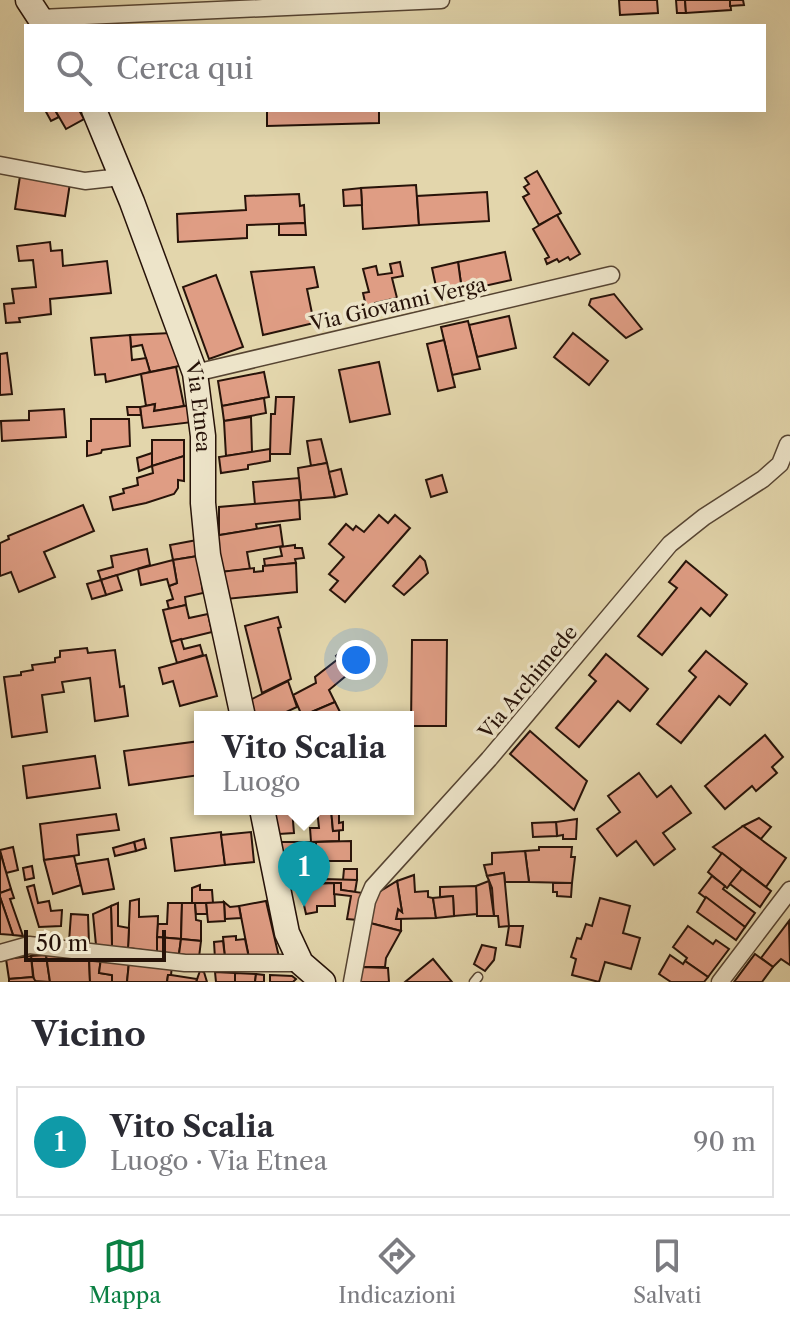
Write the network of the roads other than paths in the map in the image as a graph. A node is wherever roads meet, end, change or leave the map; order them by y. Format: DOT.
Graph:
graph roads {
  1 [pos="441,0"];
  2 [pos="38,15"];
  3 [pos="95,112"];
  4 [pos="0,165"];
  5 [pos="121,177"];
  6 [pos="611,275"];
  7 [pos="195,373"];
  8 [pos="788,444"];
  9 [pos="242,711"];
  10 [pos="263,815"];
  11 [pos="790,890"];
  12 [pos="0,953"];
  13 [pos="301,963"];
  14 [pos="323,982"];
  15 [pos="352,982"];
  16 [pos="720,982"];
  1 -- 2 [label="street"];
  3 -- 5 [label="main road, Via Etnea"];
  4 -- 5 [label="street"];
  5 -- 7 [label="main road, Via Etnea"];
  6 -- 7 [label="street, Via Giovanni Verga"];
  7 -- 9 [label="main road, Via Etnea"];
  8 -- 15 [label="street, Via Archimede"];
  10 -- 13 [label="main road"];
  11 -- 16 [label="street"];
  12 -- 13 [label="street"];
  13 -- 14 [label="main road"];
}
